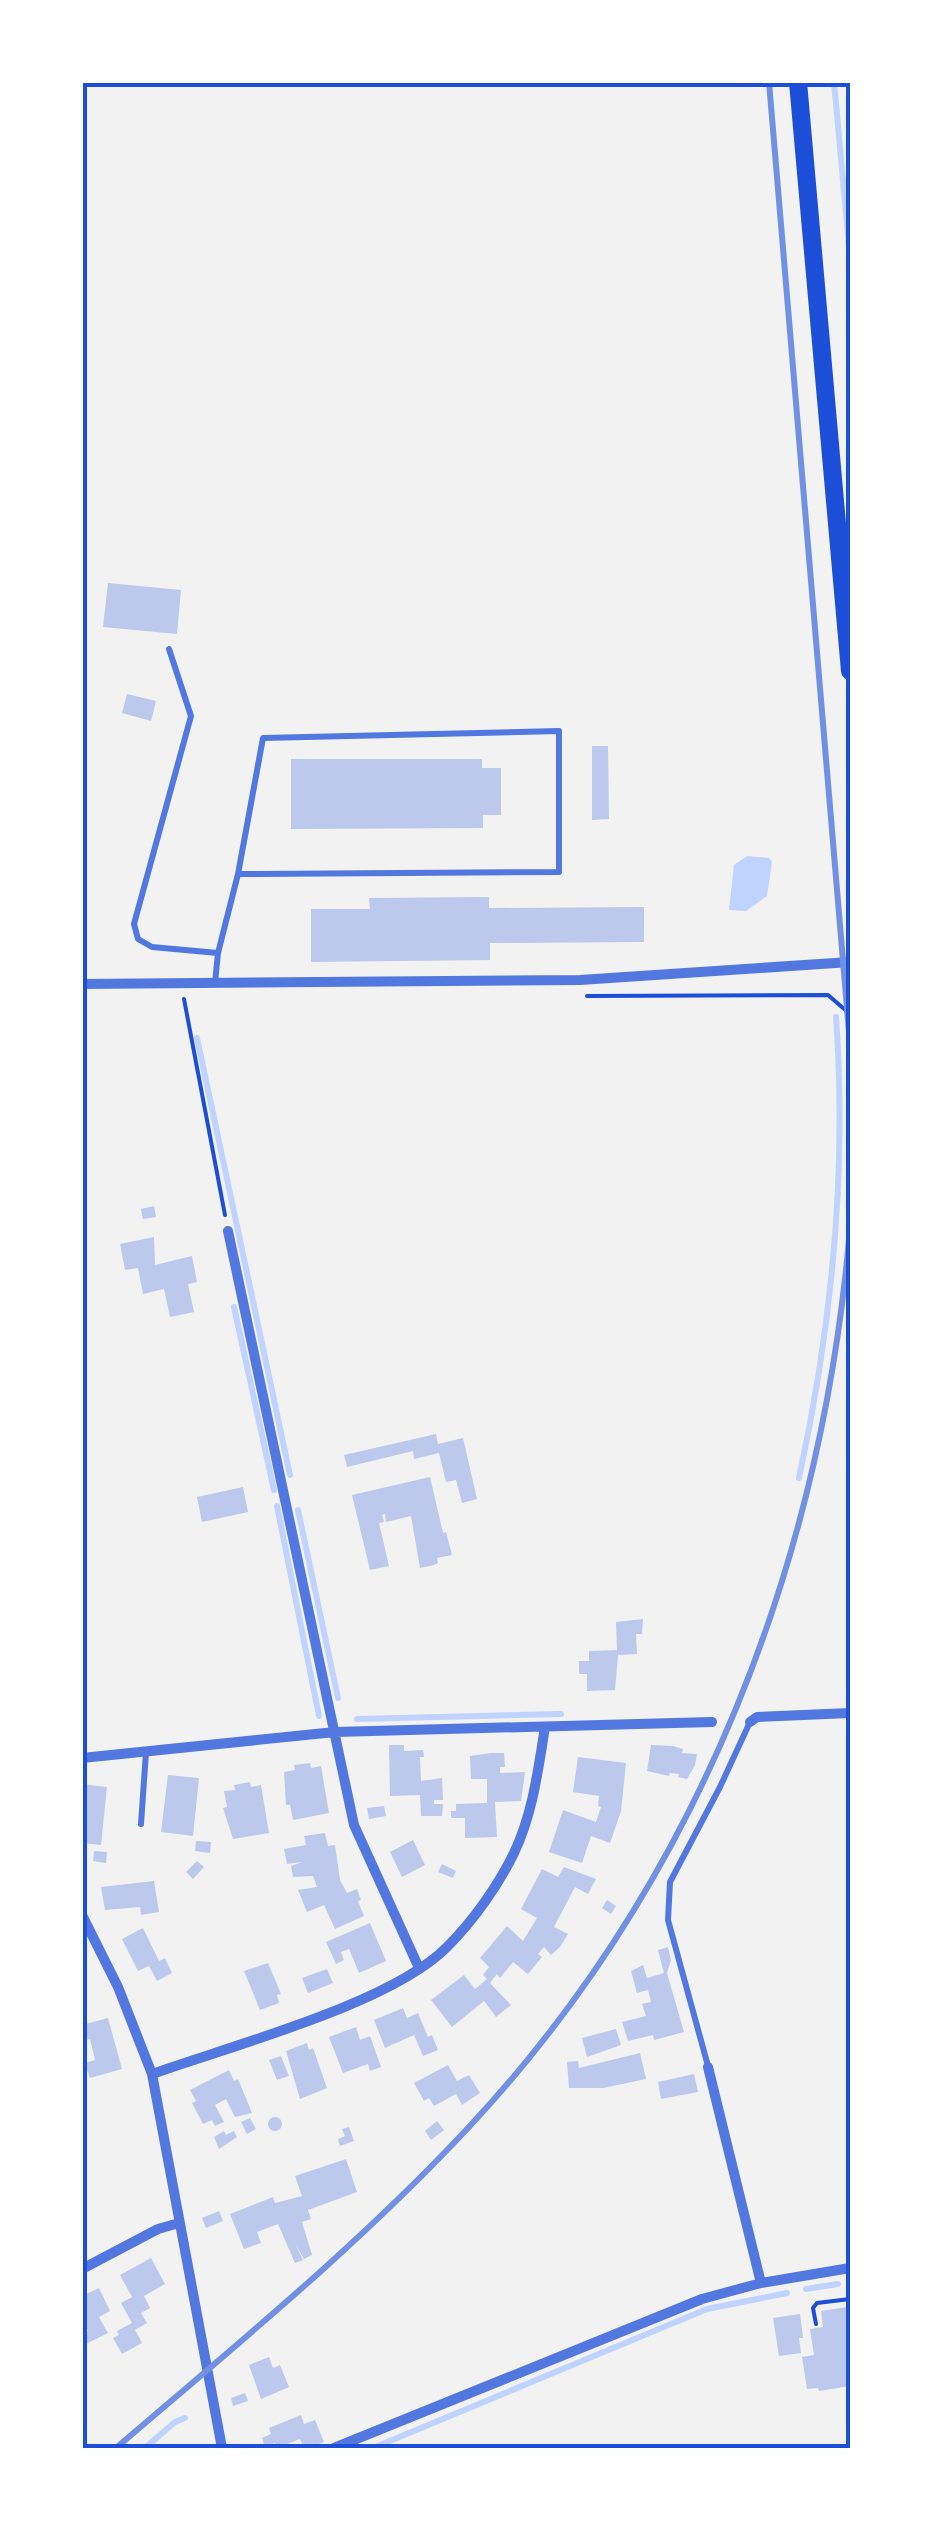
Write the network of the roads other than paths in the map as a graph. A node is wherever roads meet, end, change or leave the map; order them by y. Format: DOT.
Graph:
graph roads {
  1 [pos="798,82"];
  2 [pos="169,649"];
  3 [pos="850,671"];
  4 [pos="238,874"];
  5 [pos="218,952"];
  6 [pos="850,962"];
  7 [pos="82,984"];
  8 [pos="215,984"];
  9 [pos="228,1231"];
  10 [pos="850,1713"];
  11 [pos="712,1722"];
  12 [pos="750,1722"];
  13 [pos="545,1726"];
  14 [pos="336,1732"];
  15 [pos="146,1752"];
  16 [pos="82,1758"];
  17 [pos="140,1824"];
  18 [pos="82,1915"];
  19 [pos="418,1968"];
  20 [pos="708,2067"];
  21 [pos="152,2074"];
  22 [pos="179,2223"];
  23 [pos="850,2268"];
  24 [pos="82,2269"];
  25 [pos="761,2283"];
  26 [pos="222,2448"];
  27 [pos="334,2448"];
  1 -- 3 [label="main road"];
  2 -- 5 [label="lane"];
  4 -- 4 [label="lane"];
  4 -- 5 [label="lane"];
  5 -- 8 [label="lane"];
  6 -- 8 [label="street"];
  7 -- 8 [label="street"];
  9 -- 14 [label="street"];
  10 -- 12 [label="street"];
  11 -- 13 [label="street"];
  12 -- 20 [label="lane"];
  13 -- 14 [label="street"];
  13 -- 19 [label="street"];
  14 -- 15 [label="street"];
  14 -- 19 [label="street"];
  15 -- 16 [label="street"];
  15 -- 17 [label="lane"];
  18 -- 21 [label="street"];
  19 -- 21 [label="street"];
  20 -- 25 [label="street"];
  21 -- 22 [label="street"];
  22 -- 24 [label="street"];
  22 -- 26 [label="street"];
  23 -- 25 [label="street"];
  25 -- 27 [label="street"];
}
